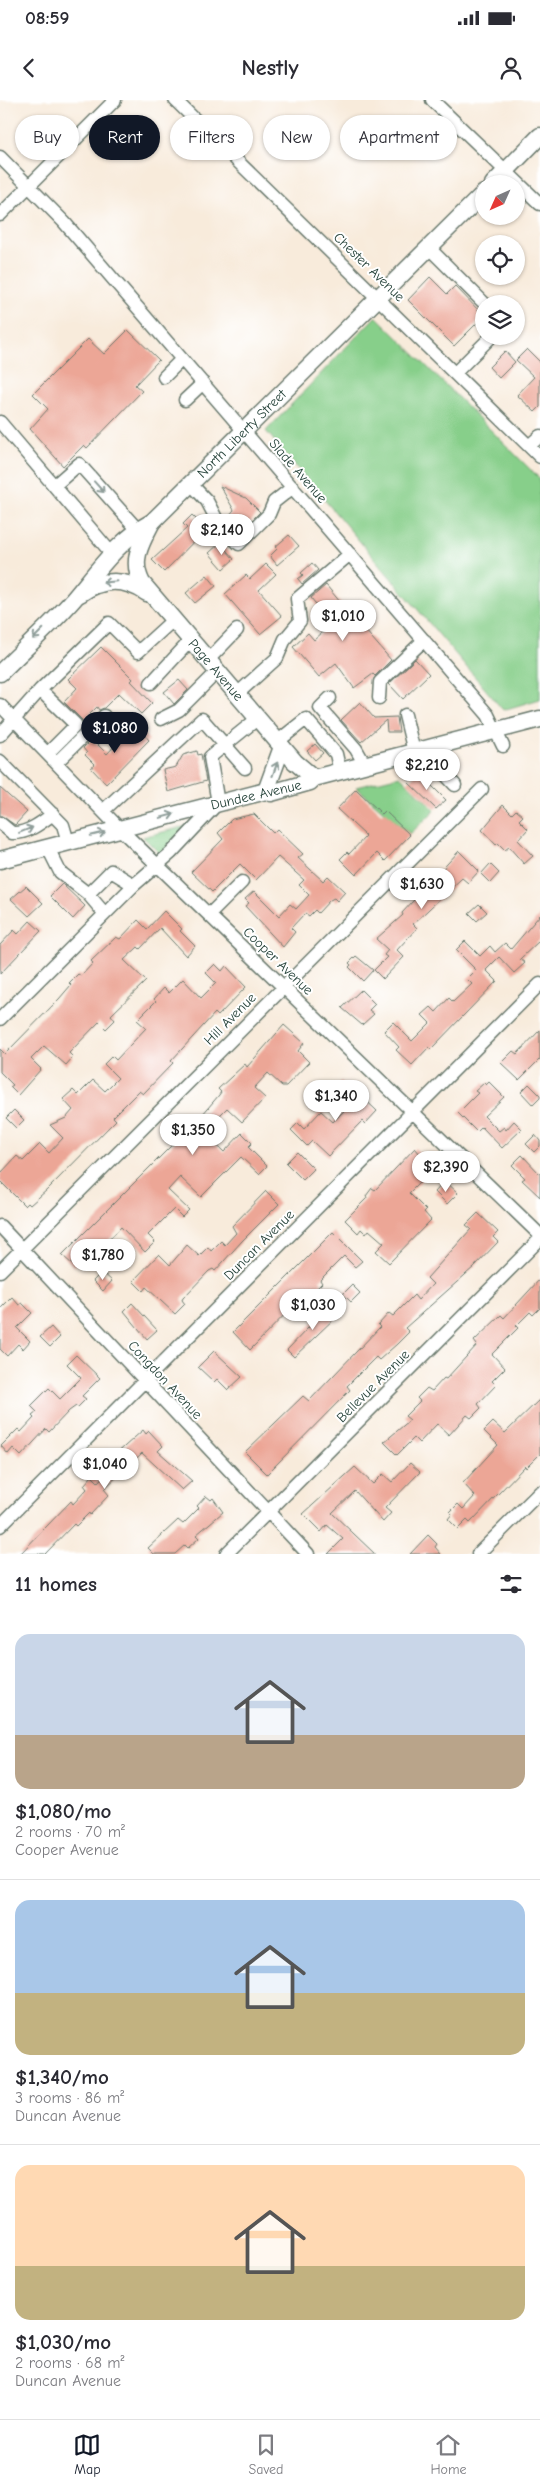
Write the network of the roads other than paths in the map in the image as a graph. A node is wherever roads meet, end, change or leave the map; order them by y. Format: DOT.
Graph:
graph roads {
  1 [pos="115,100"];
  2 [pos="175,100"];
  3 [pos="432,100"];
  4 [pos="540,136"];
  5 [pos="0,157"];
  6 [pos="506,171"];
  7 [pos="502,175"];
  8 [pos="29,186"];
  9 [pos="475,202"];
  10 [pos="540,204"];
  11 [pos="0,215"];
  12 [pos="428,248"];
  13 [pos="476,295"];
  14 [pos="378,298"];
  15 [pos="483,345"];
  16 [pos="182,359"];
  17 [pos="455,373"];
  18 [pos="164,377"];
  19 [pos="202,383"];
  20 [pos="185,400"];
  21 [pos="0,422"];
  22 [pos="244,432"];
  23 [pos="540,436"];
  24 [pos="529,446"];
  25 [pos="540,457"];
  26 [pos="191,484"];
  27 [pos="55,485"];
  28 [pos="293,487"];
  29 [pos="145,526"];
  30 [pos="112,554"];
  31 [pos="350,554"];
  32 [pos="149,594"];
  33 [pos="73,600"];
  34 [pos="172,620"];
  35 [pos="237,630"];
  36 [pos="424,640"];
  37 [pos="190,641"];
  38 [pos="212,666"];
  39 [pos="0,673"];
  40 [pos="151,683"];
  41 [pos="40,690"];
  42 [pos="236,695"];
  43 [pos="330,698"];
  44 [pos="379,698"];
  45 [pos="0,704"];
  46 [pos="104,716"];
  47 [pos="405,716"];
  48 [pos="14,719"];
  49 [pos="160,719"];
  50 [pos="257,719"];
  51 [pos="540,719"];
  52 [pos="495,731"];
  53 [pos="0,735"];
  54 [pos="279,745"];
  55 [pos="225,746"];
  56 [pos="437,746"];
  57 [pos="503,746"];
  58 [pos="414,752"];
  59 [pos="48,753"];
  60 [pos="0,761"];
  61 [pos="57,762"];
  62 [pos="365,765"];
  63 [pos="245,768"];
  64 [pos="340,772"];
  65 [pos="314,778"];
  66 [pos="455,785"];
  67 [pos="482,789"];
  68 [pos="266,791"];
  69 [pos="218,803"];
  70 [pos="104,810"];
  71 [pos="52,814"];
  72 [pos="0,823"];
  73 [pos="120,829"];
  74 [pos="68,842"];
  75 [pos="48,848"];
  76 [pos="0,860"];
  77 [pos="158,865"];
  78 [pos="242,882"];
  79 [pos="134,885"];
  80 [pos="88,894"];
  81 [pos="105,914"];
  82 [pos="209,915"];
  83 [pos="540,984"];
  84 [pos="284,987"];
  85 [pos="0,1019"];
  86 [pos="412,1112"];
  87 [pos="0,1226"];
  88 [pos="540,1235"];
  89 [pos="540,1239"];
  90 [pos="22,1249"];
  91 [pos="0,1271"];
  92 [pos="146,1380"];
  93 [pos="540,1492"];
  94 [pos="268,1512"];
  95 [pos="0,1526"];
  96 [pos="226,1554"];
  97 [pos="308,1554"];
  98 [pos="478,1554"];
  1 -- 8 [label="street"];
  2 -- 14 [label="street, Chester Avenue"];
  3 -- 6 [label="street"];
  4 -- 6 [label="main road"];
  5 -- 8 [label="street, Slade Avenue"];
  6 -- 7 [label="main road"];
  6 -- 10 [label="street"];
  8 -- 11 [label="street"];
  8 -- 16 [label="street, Slade Avenue"];
  9 -- 12 [label="main road, North Liberty Street"];
  12 -- 13 [label="street"];
  12 -- 14 [label="main road, North Liberty Street"];
  14 -- 17 [label="street, Chester Avenue"];
  14 -- 22 [label="main road, North Liberty Street"];
  15 -- 17 [label="street"];
  16 -- 18 [label="street"];
  16 -- 19 [label="street, Slade Avenue"];
  17 -- 24 [label="street, Chester Avenue"];
  19 -- 20 [label="street"];
  19 -- 22 [label="street, Slade Avenue"];
  21 -- 27 [label="street"];
  22 -- 26 [label="main road, North Liberty Street"];
  22 -- 28 [label="street, Slade Avenue"];
  23 -- 24 [label="street"];
  24 -- 25 [label="street, Chester Avenue"];
  26 -- 28 [label="street"];
  26 -- 29 [label="main road, North Liberty Street"];
  27 -- 29 [label="street, one-way"];
  27 -- 30 [label="street"];
  28 -- 31 [label="street, Slade Avenue"];
  29 -- 30 [label="main road, North Liberty Street"];
  29 -- 32 [label="main road"];
  30 -- 33 [label="main road, North Liberty Street"];
  31 -- 36 [label="street, Slade Avenue"];
  31 -- 42 [label="street"];
  32 -- 33 [label="main road, one-way"];
  32 -- 34 [label="main road, Page Avenue"];
  33 -- 39 [label="main road, North Liberty Street, one-way"];
  34 -- 37 [label="main road, Page Avenue"];
  34 -- 41 [label="street"];
  35 -- 38 [label="street"];
  36 -- 44 [label="street"];
  36 -- 52 [label="street, Slade Avenue"];
  37 -- 38 [label="main road, Page Avenue"];
  37 -- 40 [label="street"];
  38 -- 42 [label="main road, Page Avenue"];
  38 -- 49 [label="street"];
  41 -- 48 [label="street"];
  41 -- 59 [label="street"];
  42 -- 50 [label="main road, Page Avenue"];
  43 -- 62 [label="street"];
  45 -- 48 [label="street, Cooper Avenue"];
  46 -- 61 [label="street"];
  47 -- 58 [label="street"];
  48 -- 53 [label="street"];
  48 -- 59 [label="street, Cooper Avenue"];
  50 -- 54 [label="main road, Page Avenue"];
  50 -- 55 [label="street"];
  51 -- 52 [label="main road, Dundee Avenue"];
  52 -- 56 [label="main road, Dundee Avenue"];
  52 -- 57 [label="street, Slade Avenue"];
  54 -- 64 [label="street"];
  54 -- 65 [label="main road, Page Avenue"];
  68 -- 54 [label="main road, one-way"];
  55 -- 63 [label="street"];
  55 -- 69 [label="street"];
  55 -- 70 [label="street"];
  56 -- 58 [label="main road, Dundee Avenue"];
  56 -- 66 [label="street"];
  58 -- 62 [label="main road, Dundee Avenue"];
  59 -- 61 [label="street, Cooper Avenue"];
  60 -- 71 [label="street"];
  61 -- 70 [label="street, Cooper Avenue"];
  62 -- 64 [label="main road, Dundee Avenue"];
  64 -- 65 [label="main road, Dundee Avenue"];
  65 -- 68 [label="main road, Dundee Avenue"];
  67 -- 84 [label="street, Hill Avenue"];
  68 -- 69 [label="main road, Dundee Avenue"];
  73 -- 69 [label="main road, Dundee Avenue, one-way"];
  69 -- 77 [label="street"];
  70 -- 73 [label="street, Cooper Avenue"];
  72 -- 71 [label="street, one-way"];
  71 -- 74 [label="street"];
  74 -- 73 [label="main road, Dundee Avenue, one-way"];
  73 -- 77 [label="street, Cooper Avenue"];
  74 -- 75 [label="main road, Dundee Avenue"];
  75 -- 76 [label="main road, Dundee Avenue"];
  75 -- 80 [label="street"];
  77 -- 79 [label="street"];
  77 -- 82 [label="street, Cooper Avenue"];
  78 -- 82 [label="street"];
  79 -- 80 [label="street"];
  79 -- 81 [label="street"];
  80 -- 81 [label="street"];
  81 -- 85 [label="street"];
  82 -- 84 [label="street, Cooper Avenue"];
  83 -- 86 [label="street, Duncan Avenue"];
  84 -- 86 [label="street, Cooper Avenue"];
  84 -- 90 [label="street, Hill Avenue"];
  86 -- 88 [label="street, Cooper Avenue"];
  86 -- 92 [label="street, Duncan Avenue"];
  87 -- 90 [label="street, Congdon Avenue"];
  89 -- 94 [label="street, Bellevue Avenue"];
  90 -- 91 [label="street, Hill Avenue"];
  90 -- 92 [label="street, Congdon Avenue"];
  92 -- 94 [label="street, Congdon Avenue"];
  92 -- 95 [label="street, Duncan Avenue"];
  93 -- 98 [label="street"];
  94 -- 96 [label="street, Bellevue Avenue"];
  94 -- 97 [label="street, Congdon Avenue"];
}
